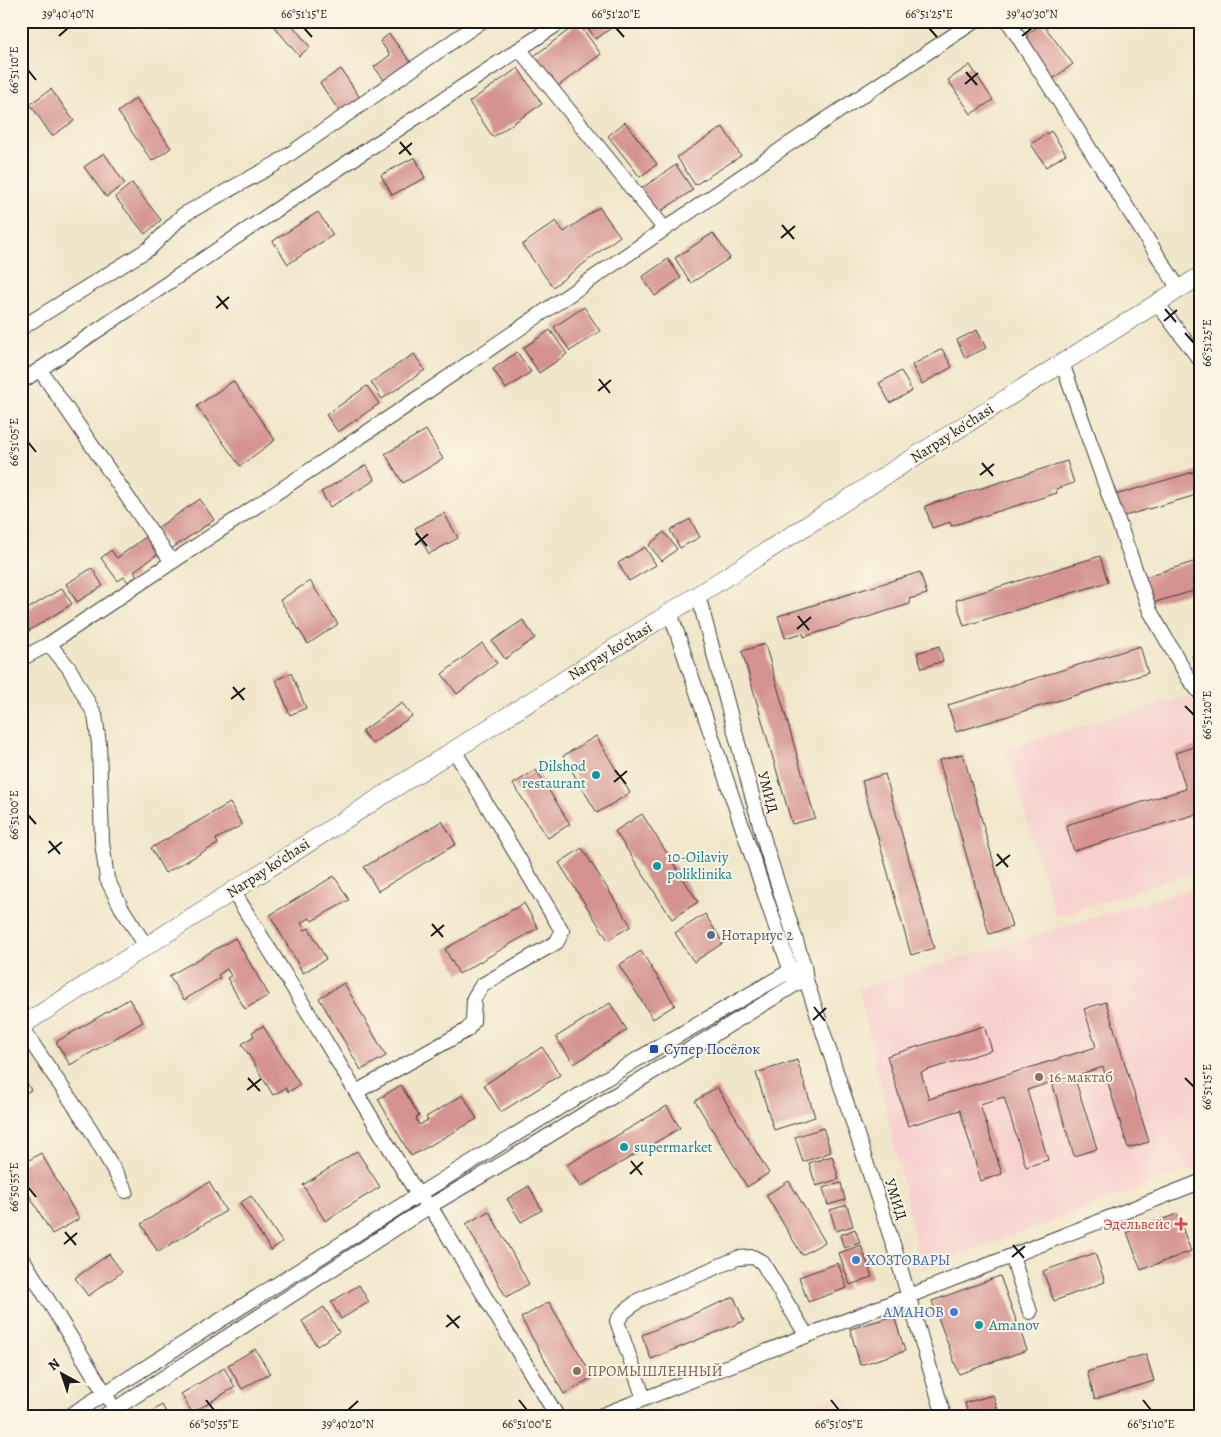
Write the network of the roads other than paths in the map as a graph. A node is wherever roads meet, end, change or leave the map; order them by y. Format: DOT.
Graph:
graph roads {
  1 [pos="482,21"];
  2 [pos="562,21"];
  3 [pos="975,21"];
  4 [pos="1008,21"];
  5 [pos="520,50"];
  6 [pos="664,228"];
  7 [pos="1200,276"];
  8 [pos="1179,289"];
  9 [pos="1157,303"];
  10 [pos="21,328"];
  11 [pos="1200,360"];
  12 [pos="1062,363"];
  13 [pos="40,370"];
  14 [pos="21,382"];
  15 [pos="172,562"];
  16 [pos="698,596"];
  17 [pos="670,612"];
  18 [pos="49,644"];
  19 [pos="21,659"];
  20 [pos="1200,693"];
  21 [pos="454,750"];
  22 [pos="233,891"];
  23 [pos="146,946"];
  24 [pos="799,975"];
  25 [pos="21,1026"];
  26 [pos="356,1092"];
  27 [pos="1200,1182"];
  28 [pos="126,1191"];
  29 [pos="418,1195"];
  30 [pos="430,1206"];
  31 [pos="21,1256"];
  32 [pos="1012,1256"];
  33 [pos="909,1296"];
  34 [pos="1030,1312"];
  35 [pos="807,1336"];
  36 [pos="104,1393"];
  37 [pos="644,1399"];
  38 [pos="113,1413"];
  39 [pos="69,1416"];
  40 [pos="557,1416"];
  41 [pos="600,1416"];
  42 [pos="944,1416"];
  1 -- 10 [label="street"];
  2 -- 5 [label="street"];
  3 -- 6 [label="street"];
  4 -- 8 [label="street"];
  5 -- 6 [label="street"];
  5 -- 13 [label="street"];
  6 -- 15 [label="street"];
  7 -- 8 [label="main road, Narpay ko'chasi"];
  8 -- 9 [label="main road, Narpay ko'chasi"];
  9 -- 11 [label="street"];
  9 -- 12 [label="main road, Narpay ko'chasi"];
  12 -- 16 [label="main road, Narpay ko'chasi"];
  12 -- 20 [label="street"];
  13 -- 14 [label="street"];
  13 -- 15 [label="street"];
  15 -- 18 [label="street"];
  16 -- 17 [label="main road, Narpay ko'chasi"];
  16 -- 24 [label="street, УМИД"];
  17 -- 21 [label="main road, Narpay ko'chasi"];
  17 -- 24 [label="street"];
  18 -- 19 [label="street"];
  18 -- 23 [label="street"];
  21 -- 22 [label="main road, Narpay ko'chasi"];
  21 -- 26 [label="street"];
  22 -- 23 [label="main road, Narpay ko'chasi"];
  22 -- 26 [label="street"];
  23 -- 25 [label="main road, Narpay ko'chasi"];
  24 -- 29 [label="street"];
  24 -- 30 [label="street"];
  24 -- 33 [label="street, УМИД"];
  25 -- 28 [label="street"];
  26 -- 29 [label="street"];
  27 -- 32 [label="street"];
  29 -- 30 [label="street"];
  29 -- 36 [label="street"];
  30 -- 38 [label="street"];
  30 -- 40 [label="street"];
  31 -- 36 [label="street"];
  32 -- 33 [label="street"];
  32 -- 34 [label="street"];
  33 -- 35 [label="street"];
  33 -- 42 [label="street, УМИД"];
  35 -- 37 [label="street"];
  35 -- 37 [label="street"];
  36 -- 38 [label="street"];
  36 -- 39 [label="street"];
  37 -- 41 [label="street"];
}
